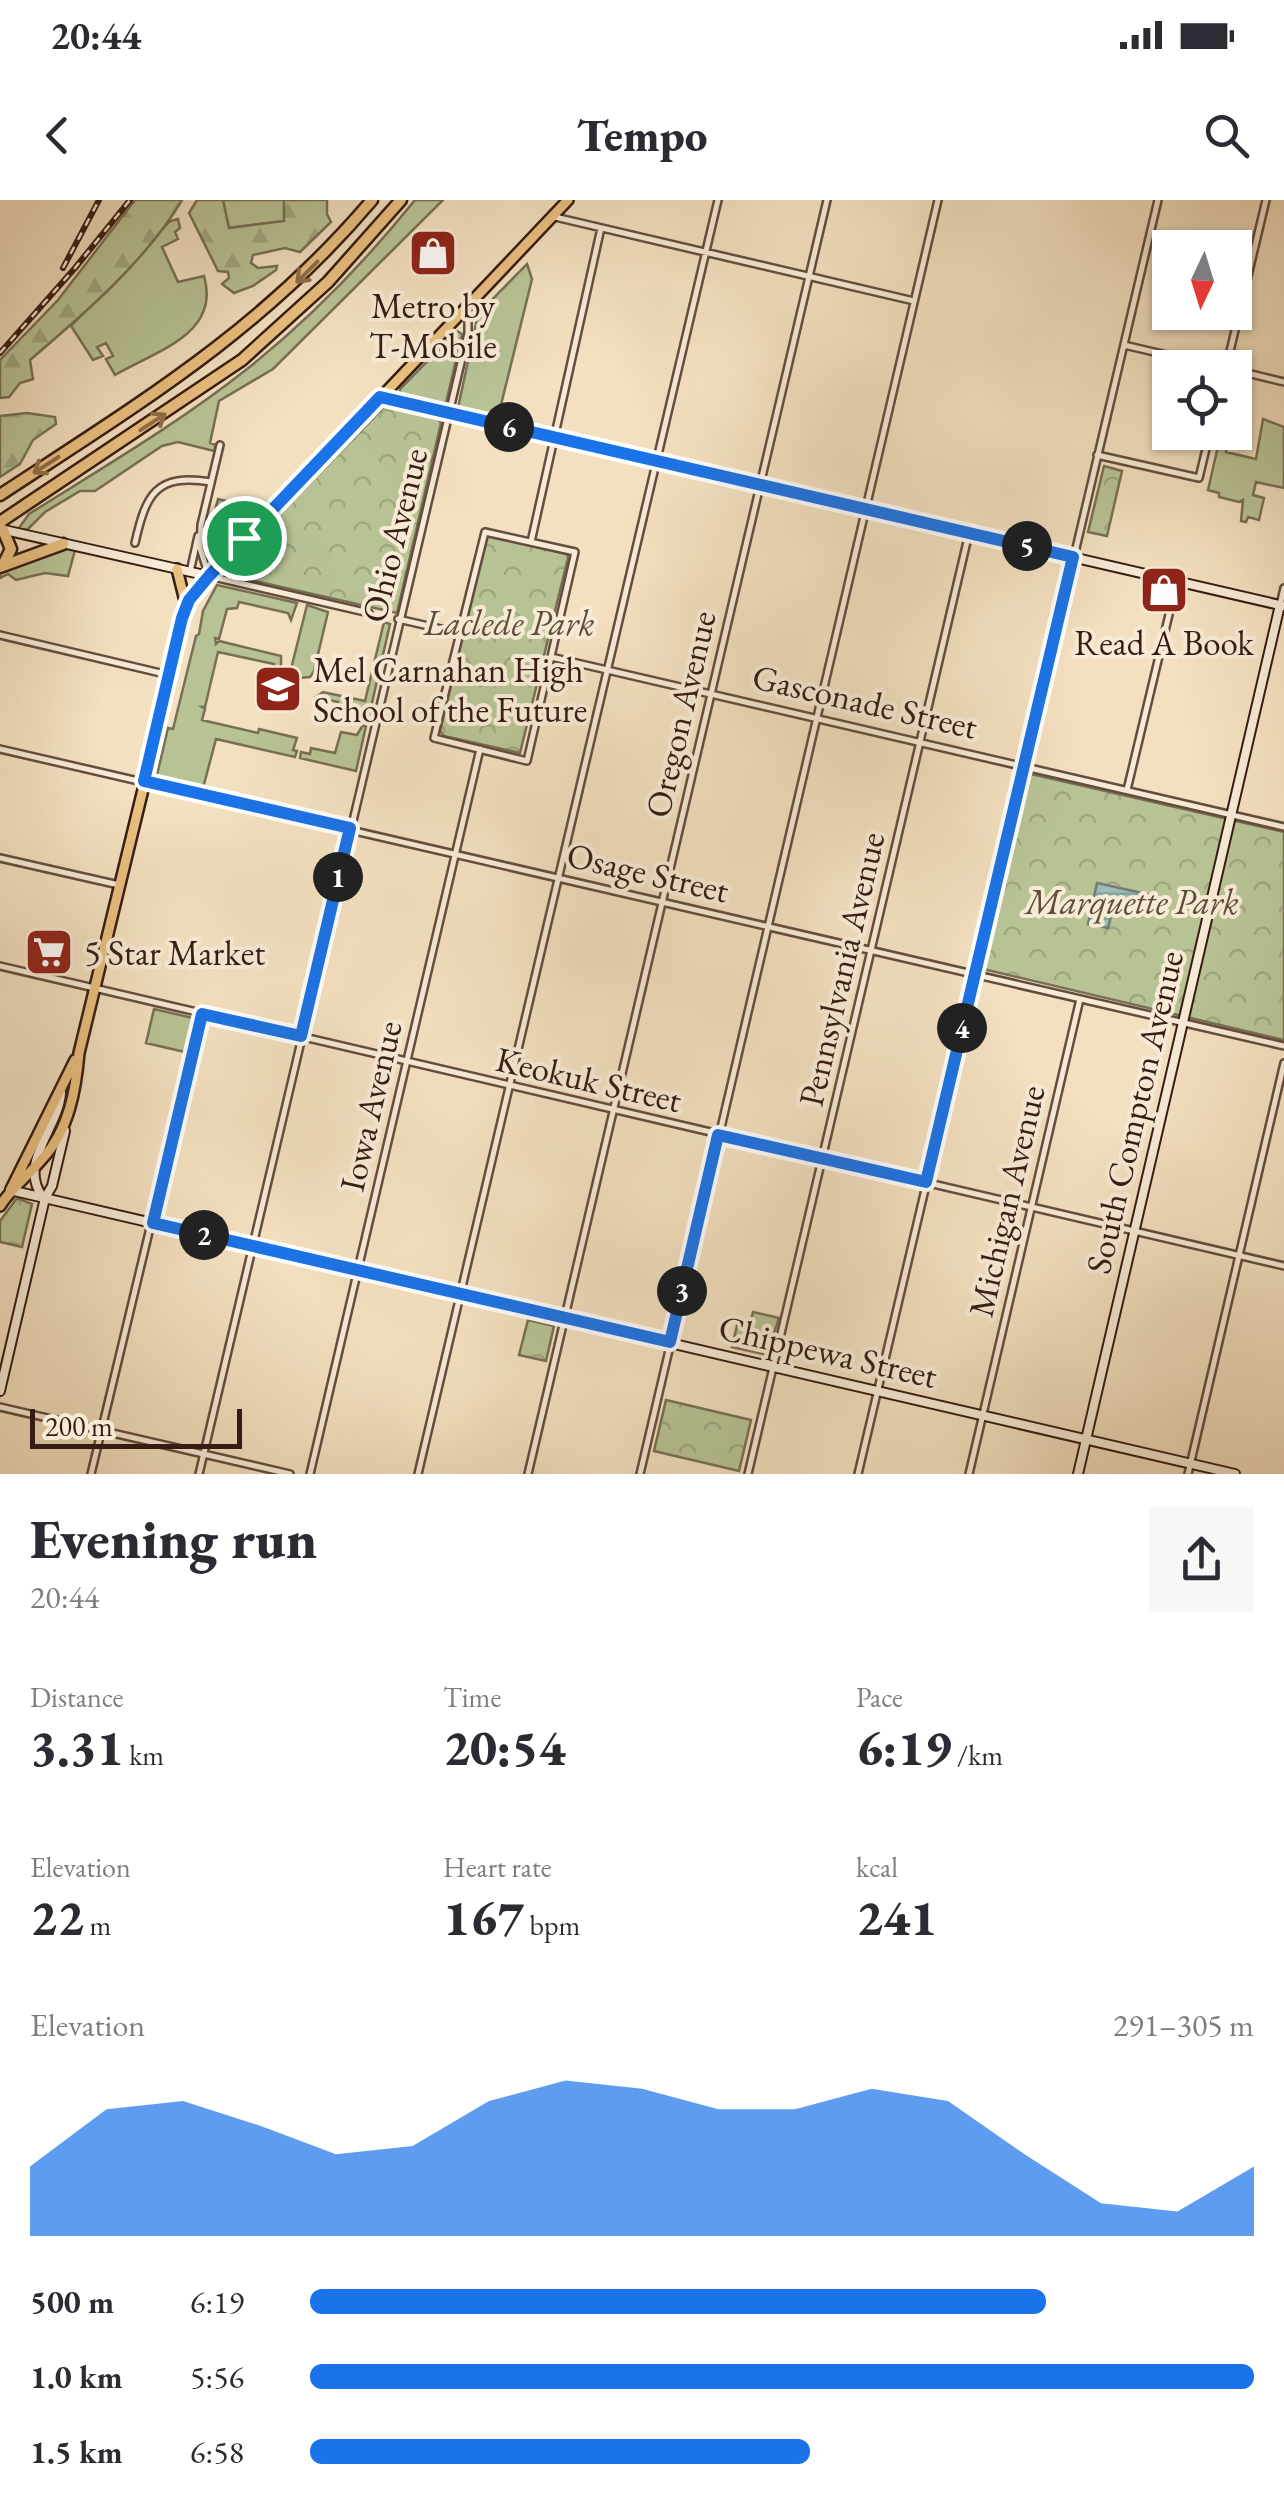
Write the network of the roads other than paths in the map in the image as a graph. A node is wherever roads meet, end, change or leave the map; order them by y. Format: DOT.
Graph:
graph roads {
  1 [pos="372,200"];
  2 [pos="401,200"];
  3 [pos="568,200"];
  4 [pos="718,200"];
  5 [pos="827,200"];
  6 [pos="938,200"];
  7 [pos="1158,200"];
  8 [pos="1266,200"];
  9 [pos="552,217"];
  10 [pos="602,228"];
  11 [pos="706,252"];
  12 [pos="809,277"];
  13 [pos="914,301"];
  14 [pos="464,309"];
  15 [pos="1124,345"];
  16 [pos="1228,350"];
  17 [pos="1152,351"];
  18 [pos="1252,374"];
  19 [pos="1282,382"];
  20 [pos="380,397"];
  21 [pos="450,413"];
  22 [pos="554,437"];
  23 [pos="220,446"];
  24 [pos="1206,450"];
  25 [pos="1097,455"];
  26 [pos="656,461"];
  27 [pos="211,482"];
  28 [pos="760,485"];
  29 [pos="0,496"];
  30 [pos="865,509"];
  31 [pos="200,526"];
  32 [pos="1,527"];
  33 [pos="969,533"];
  34 [pos="531,542"];
  35 [pos="135,543"];
  36 [pos="63,544"];
  37 [pos="1073,557"];
  38 [pos="1,566"];
  39 [pos="176,569"];
  40 [pos="190,572"];
  41 [pos="209,576"];
  42 [pos="1176,581"];
  43 [pos="1284,588"];
  44 [pos="1282,605"];
  45 [pos="186,606"];
  46 [pos="369,613"];
  47 [pos="398,620"];
  48 [pos="460,634"];
  49 [pos="0,635"];
  50 [pos="551,658"];
  51 [pos="607,670"];
  52 [pos="169,674"];
  53 [pos="711,694"];
  54 [pos="816,718"];
  55 [pos="920,742"];
  56 [pos="0,749"];
  57 [pos="480,749"];
  58 [pos="1023,766"];
  59 [pos="144,781"];
  60 [pos="1127,790"];
  61 [pos="1233,815"];
  62 [pos="1284,826"];
  63 [pos="350,828"];
  64 [pos="455,853"];
  65 [pos="0,858"];
  66 [pos="559,877"];
  67 [pos="119,885"];
  68 [pos="662,902"];
  69 [pos="767,925"];
  70 [pos="871,950"];
  71 [pos="0,966"];
  72 [pos="976,974"];
  73 [pos="95,988"];
  74 [pos="1080,999"];
  75 [pos="202,1014"];
  76 [pos="1184,1023"];
  77 [pos="301,1036"];
  78 [pos="1284,1046"];
  79 [pos="78,1053"];
  80 [pos="407,1061"];
  81 [pos="1284,1063"];
  82 [pos="509,1086"];
  83 [pos="61,1093"];
  84 [pos="613,1110"];
  85 [pos="68,1116"];
  86 [pos="718,1135"];
  87 [pos="822,1160"];
  88 [pos="35,1167"];
  89 [pos="926,1182"];
  90 [pos="5,1189"];
  91 [pos="45,1198"];
  92 [pos="0,1206"];
  93 [pos="1030,1206"];
  94 [pos="153,1223"];
  95 [pos="1135,1232"];
  96 [pos="252,1246"];
  97 [pos="1238,1255"];
  98 [pos="1284,1266"];
  99 [pos="357,1270"];
  100 [pos="460,1294"];
  101 [pos="564,1318"];
  102 [pos="670,1342"];
  103 [pos="773,1366"];
  104 [pos="0,1390"];
  105 [pos="877,1390"];
  106 [pos="0,1407"];
  107 [pos="983,1416"];
  108 [pos="103,1431"];
  109 [pos="1086,1440"];
  110 [pos="204,1454"];
  111 [pos="1191,1464"];
  112 [pos="92,1474"];
  113 [pos="199,1474"];
  114 [pos="290,1474"];
  115 [pos="310,1474"];
  116 [pos="418,1474"];
  117 [pos="528,1474"];
  118 [pos="640,1474"];
  119 [pos="748,1474"];
  120 [pos="858,1474"];
  121 [pos="969,1474"];
  122 [pos="1078,1474"];
  123 [pos="1188,1474"];
  124 [pos="1235,1474"];
  1 -- 29 [label="highway, one-way"];
  32 -- 2 [label="highway, one-way"];
  3 -- 9 [label="main road"];
  4 -- 11 [label="street"];
  5 -- 12 [label="street, Oregon Avenue"];
  6 -- 13 [label="street"];
  7 -- 15 [label="street"];
  8 -- 16 [label="street"];
  9 -- 10 [label="street"];
  9 -- 14 [label="main road"];
  10 -- 11 [label="street"];
  10 -- 22 [label="street"];
  11 -- 12 [label="street"];
  11 -- 26 [label="street"];
  12 -- 13 [label="street"];
  12 -- 28 [label="street, Oregon Avenue"];
  13 -- 30 [label="street"];
  14 -- 20 [label="main road"];
  14 -- 21 [label="street, Ohio Avenue"];
  15 -- 17 [label="street"];
  15 -- 25 [label="street"];
  18 -- 19 [label="street"];
  20 -- 21 [label="street"];
  20 -- 41 [label="main road"];
  21 -- 22 [label="street"];
  21 -- 47 [label="street, Ohio Avenue"];
  22 -- 26 [label="street"];
  22 -- 34 [label="street"];
  23 -- 27 [label="street"];
  24 -- 25 [label="street"];
  25 -- 37 [label="street"];
  26 -- 28 [label="street"];
  26 -- 51 [label="street"];
  27 -- 31 [label="street"];
  27 -- 35 [label="street"];
  28 -- 30 [label="street"];
  28 -- 53 [label="street, Oregon Avenue"];
  30 -- 33 [label="street"];
  30 -- 54 [label="street"];
  31 -- 40 [label="street"];
  31 -- 41 [label="street"];
  32 -- 36 [label="street"];
  32 -- 38 [label="highway"];
  33 -- 37 [label="street"];
  33 -- 55 [label="street, Pennsylvania Avenue"];
  34 -- 48 [label="street"];
  34 -- 50 [label="street"];
  36 -- 38 [label="highway"];
  36 -- 39 [label="street"];
  37 -- 42 [label="street"];
  37 -- 58 [label="street"];
  39 -- 40 [label="street"];
  39 -- 45 [label="main road"];
  40 -- 41 [label="street"];
  41 -- 45 [label="main road"];
  41 -- 46 [label="street"];
  42 -- 44 [label="street"];
  42 -- 60 [label="street"];
  43 -- 44 [label="street, South Compton Avenue"];
  44 -- 61 [label="street, South Compton Avenue"];
  45 -- 52 [label="main road"];
  47 -- 48 [label="street"];
  47 -- 63 [label="street, Ohio Avenue"];
  48 -- 57 [label="street"];
  49 -- 52 [label="street"];
  50 -- 51 [label="street, Gasconade Street"];
  50 -- 57 [label="street"];
  51 -- 53 [label="street, Gasconade Street"];
  51 -- 66 [label="street"];
  52 -- 59 [label="main road"];
  53 -- 54 [label="street, Gasconade Street"];
  53 -- 68 [label="street, Oregon Avenue"];
  54 -- 55 [label="street, Gasconade Street"];
  54 -- 69 [label="street"];
  55 -- 58 [label="street, Gasconade Street"];
  55 -- 70 [label="street, Pennsylvania Avenue"];
  56 -- 59 [label="street, Osage Street"];
  57 -- 64 [label="street, Iowa Avenue"];
  58 -- 60 [label="street, Gasconade Street"];
  58 -- 72 [label="street"];
  59 -- 63 [label="street, Osage Street"];
  59 -- 67 [label="main road"];
  60 -- 61 [label="street, Gasconade Street"];
  61 -- 62 [label="street, Gasconade Street"];
  61 -- 76 [label="street, South Compton Avenue"];
  63 -- 64 [label="street, Osage Street"];
  63 -- 77 [label="street, Ohio Avenue"];
  64 -- 66 [label="street, Osage Street"];
  64 -- 80 [label="street, Iowa Avenue"];
  65 -- 67 [label="street"];
  66 -- 68 [label="street, Osage Street"];
  66 -- 82 [label="street"];
  67 -- 73 [label="main road"];
  68 -- 69 [label="street, Osage Street"];
  68 -- 84 [label="street, Oregon Avenue"];
  69 -- 70 [label="street, Osage Street"];
  69 -- 86 [label="street"];
  70 -- 72 [label="street, Osage Street"];
  70 -- 87 [label="street, Pennsylvania Avenue"];
  71 -- 73 [label="street, Keokuk Street"];
  72 -- 74 [label="street, Osage Street"];
  72 -- 89 [label="street"];
  73 -- 75 [label="street, Keokuk Street"];
  73 -- 79 [label="main road"];
  74 -- 76 [label="street, Osage Street"];
  74 -- 93 [label="street, Michigan Avenue"];
  75 -- 77 [label="street, Keokuk Street"];
  75 -- 94 [label="street"];
  76 -- 78 [label="street, Osage Street"];
  76 -- 95 [label="street, South Compton Avenue"];
  77 -- 80 [label="street, Keokuk Street"];
  77 -- 96 [label="street, Ohio Avenue"];
  79 -- 83 [label="main road"];
  79 -- 85 [label="main road"];
  80 -- 82 [label="street, Keokuk Street"];
  80 -- 99 [label="street, Iowa Avenue"];
  81 -- 97 [label="street"];
  82 -- 84 [label="street, Keokuk Street"];
  82 -- 100 [label="street"];
  83 -- 88 [label="street"];
  83 -- 90 [label="main road"];
  84 -- 86 [label="street, Keokuk Street"];
  84 -- 101 [label="street, Oregon Avenue"];
  85 -- 88 [label="main road"];
  85 -- 91 [label="street"];
  86 -- 87 [label="street, Keokuk Street"];
  86 -- 102 [label="street"];
  87 -- 89 [label="street, Keokuk Street"];
  87 -- 103 [label="street, Pennsylvania Avenue"];
  88 -- 90 [label="main road"];
  88 -- 91 [label="street"];
  89 -- 93 [label="street, Keokuk Street"];
  89 -- 105 [label="street"];
  90 -- 91 [label="street, Chippewa Street"];
  90 -- 92 [label="main road"];
  91 -- 94 [label="street, Chippewa Street"];
  91 -- 104 [label="street"];
  93 -- 95 [label="street, Keokuk Street"];
  93 -- 107 [label="street, Michigan Avenue"];
  94 -- 96 [label="street, Chippewa Street"];
  94 -- 108 [label="street"];
  95 -- 97 [label="street, Keokuk Street"];
  95 -- 109 [label="street, South Compton Avenue"];
  96 -- 99 [label="street, Chippewa Street"];
  96 -- 110 [label="street, Ohio Avenue"];
  97 -- 98 [label="street, Keokuk Street"];
  97 -- 111 [label="street"];
  99 -- 100 [label="street, Chippewa Street"];
  99 -- 115 [label="street, Iowa Avenue"];
  100 -- 101 [label="street, Chippewa Street"];
  100 -- 116 [label="street"];
  101 -- 102 [label="street, Chippewa Street"];
  101 -- 117 [label="street, Oregon Avenue"];
  102 -- 103 [label="street, Chippewa Street"];
  102 -- 118 [label="street"];
  103 -- 105 [label="street, Chippewa Street"];
  103 -- 119 [label="street, Pennsylvania Avenue"];
  105 -- 107 [label="street, Chippewa Street"];
  105 -- 120 [label="street"];
  106 -- 108 [label="street"];
  107 -- 109 [label="street, Chippewa Street"];
  107 -- 121 [label="street, Michigan Avenue"];
  108 -- 110 [label="street"];
  108 -- 112 [label="street"];
  109 -- 111 [label="street, Chippewa Street"];
  109 -- 122 [label="street, South Compton Avenue"];
  110 -- 113 [label="street, Ohio Avenue"];
  110 -- 114 [label="street"];
  111 -- 123 [label="street"];
  111 -- 124 [label="street, Chippewa Street"];
}
